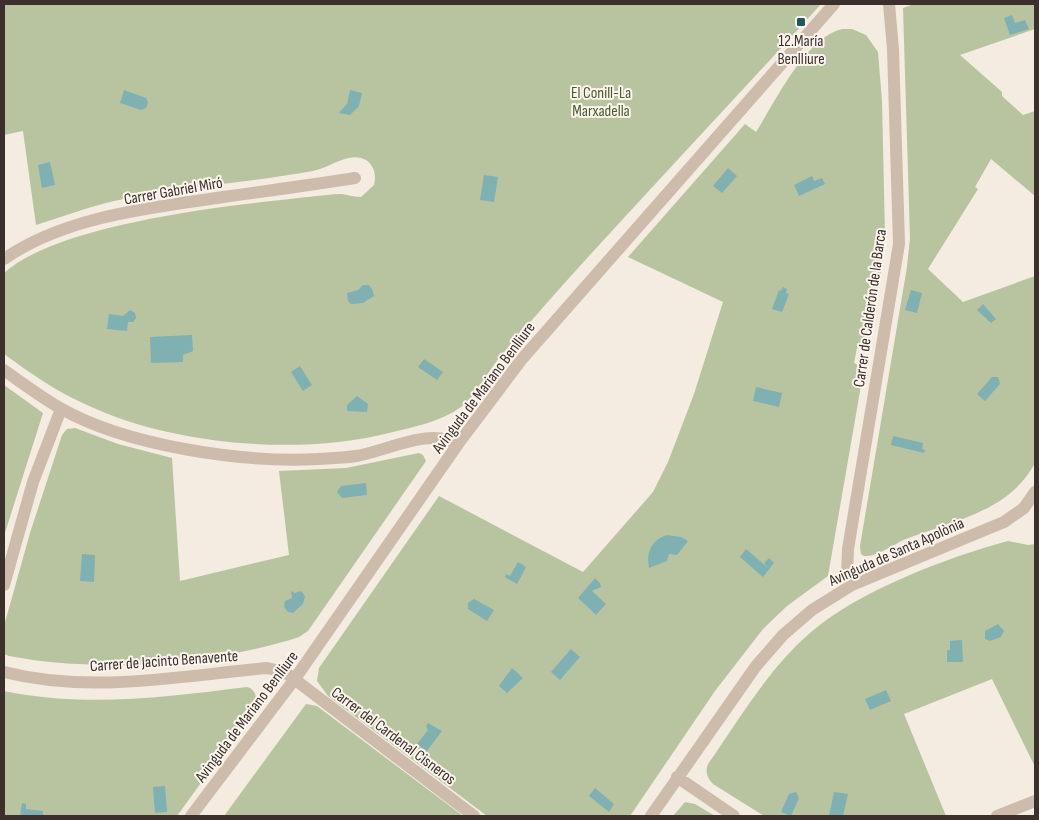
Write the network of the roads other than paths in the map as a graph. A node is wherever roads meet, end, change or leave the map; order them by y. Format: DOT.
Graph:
graph roads {
  1 [pos="834,4"];
  2 [pos="890,4"];
  3 [pos="355,178"];
  4 [pos="4,259"];
  5 [pos="4,370"];
  6 [pos="61,409"];
  7 [pos="458,444"];
  8 [pos="1035,492"];
  9 [pos="1024,508"];
  10 [pos="1035,516"];
  11 [pos="4,585"];
  12 [pos="852,585"];
  13 [pos="4,672"];
  14 [pos="294,680"];
  15 [pos="677,777"];
  16 [pos="1035,800"];
  17 [pos="191,816"];
  18 [pos="474,816"];
  19 [pos="651,816"];
  20 [pos="734,816"];
  21 [pos="997,816"];
  1 -- 7 [label="street, Avinguda de Mariano Benlliure"];
  2 -- 12 [label="street, Carrer de Calderón de la Barca"];
  3 -- 4 [label="street, Carrer Gabriel Miró"];
  5 -- 6 [label="street"];
  6 -- 7 [label="street"];
  6 -- 11 [label="street"];
  7 -- 14 [label="street, Avinguda de Mariano Benlliure"];
  8 -- 9 [label="street, Avinguda de Santa Apolònia"];
  9 -- 10 [label="street"];
  9 -- 12 [label="street, Avinguda de Santa Apolònia"];
  12 -- 15 [label="street, Avinguda de Santa Apolònia"];
  13 -- 14 [label="street, Carrer de Jacinto Benavente"];
  14 -- 17 [label="street, Avinguda de Mariano Benlliure"];
  14 -- 18 [label="street, Carrer del Cardenal Cisneros"];
  15 -- 19 [label="street, Avinguda de Santa Apolònia"];
  15 -- 20 [label="street"];
  16 -- 21 [label="street"];
}
